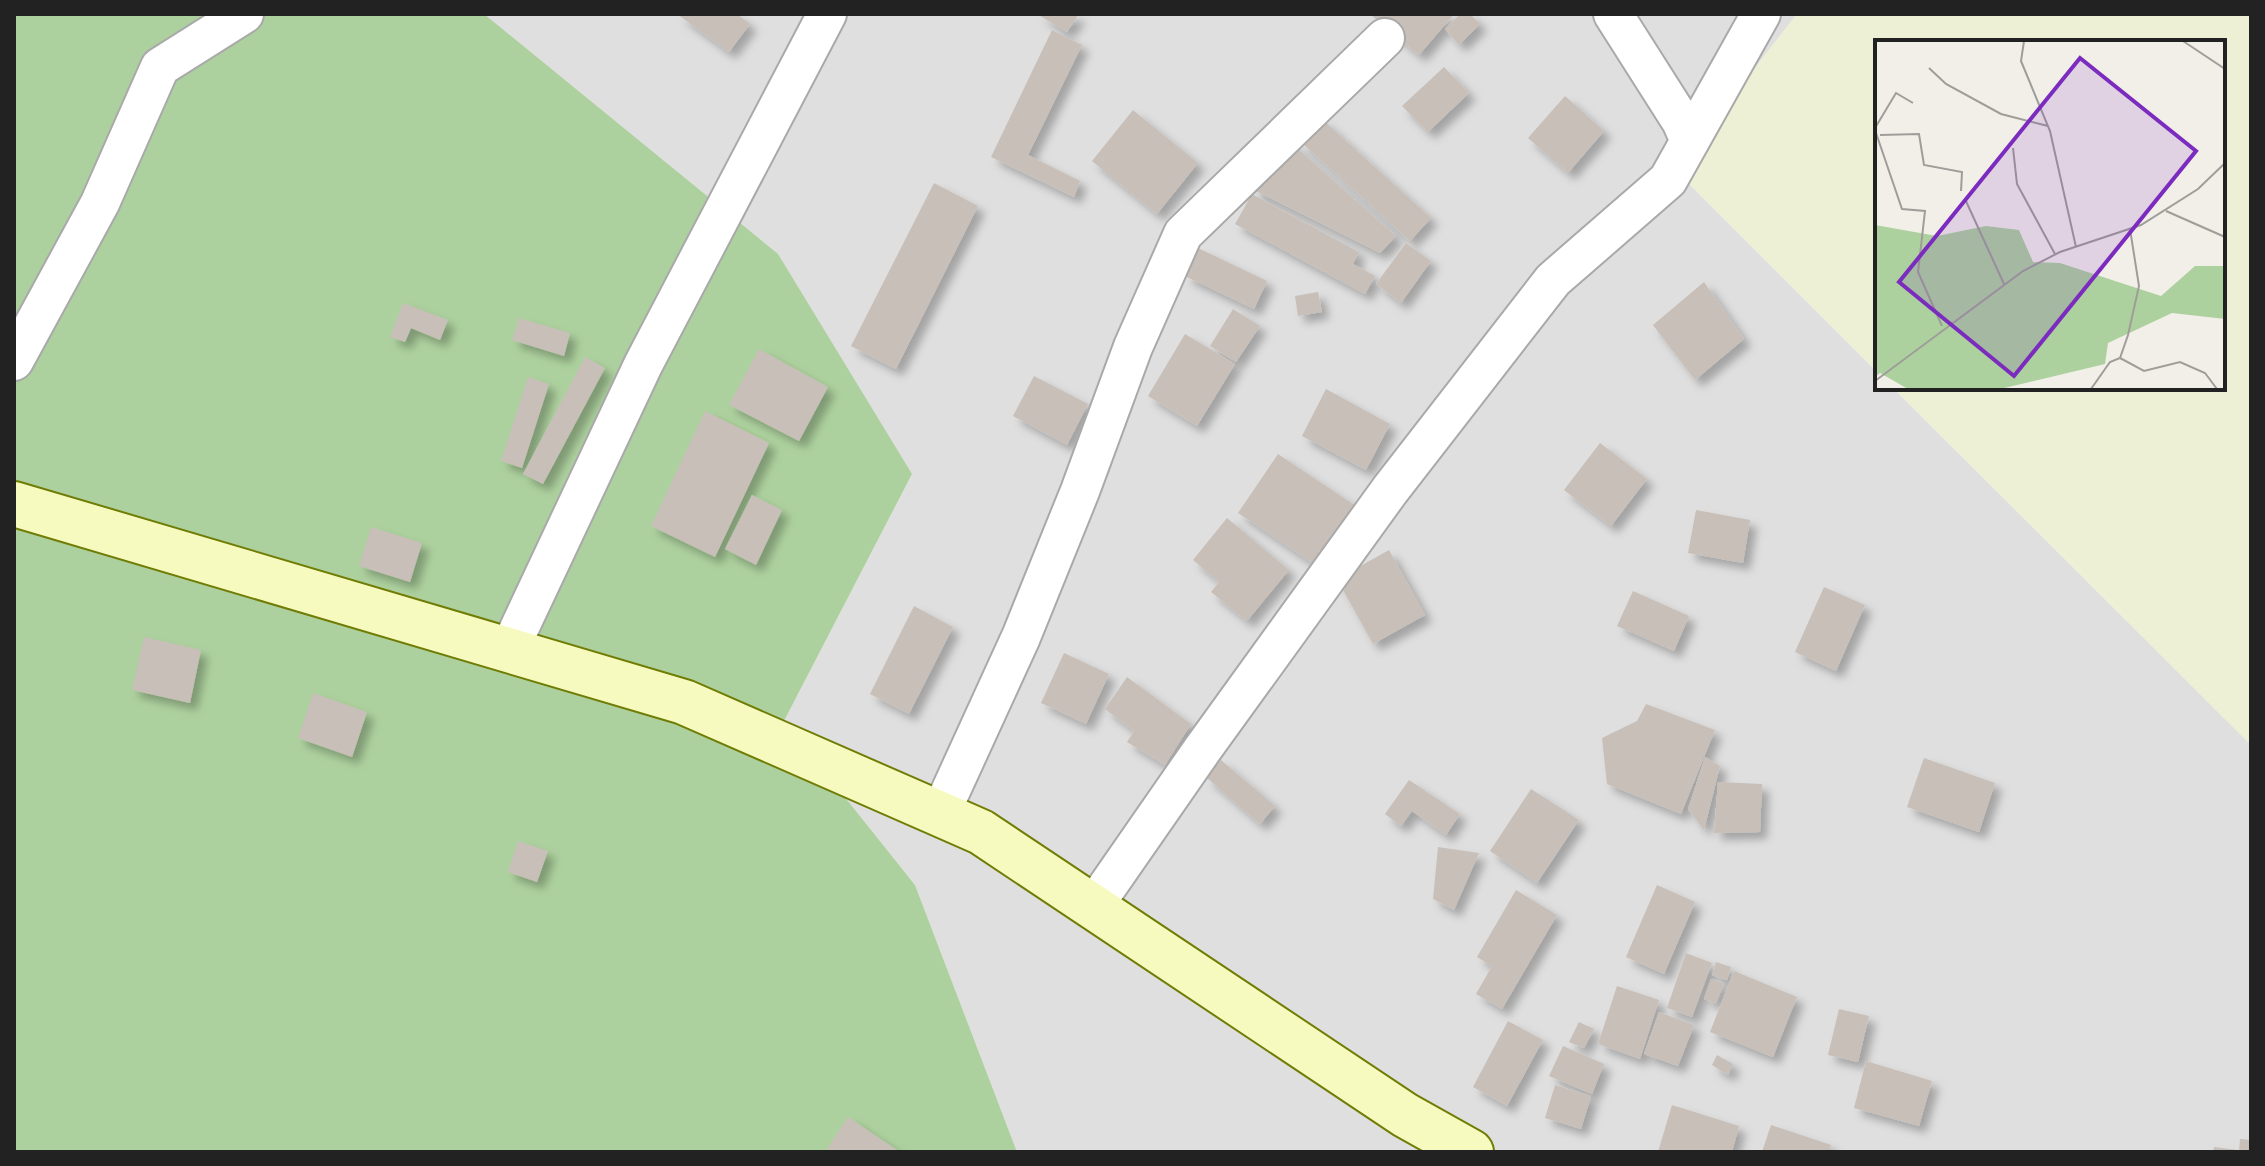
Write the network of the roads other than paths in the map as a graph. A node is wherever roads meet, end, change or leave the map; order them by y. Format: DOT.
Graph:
graph roads {
  1 [pos="244,14"];
  2 [pos="827,14"];
  3 [pos="1613,14"];
  4 [pos="1761,14"];
  5 [pos="1385,38"];
  6 [pos="1690,141"];
  7 [pos="14,361"];
  8 [pos="14,504"];
  9 [pos="509,650"];
  10 [pos="940,814"];
  11 [pos="1093,907"];
  12 [pos="1468,1151"];
  1 -- 7 [label="street"];
  2 -- 9 [label="street"];
  3 -- 6 [label="street"];
  4 -- 6 [label="street"];
  5 -- 10 [label="street"];
  6 -- 11 [label="street"];
  8 -- 9 [label="street"];
  9 -- 10 [label="street"];
  10 -- 11 [label="street"];
  11 -- 12 [label="street"];
}
